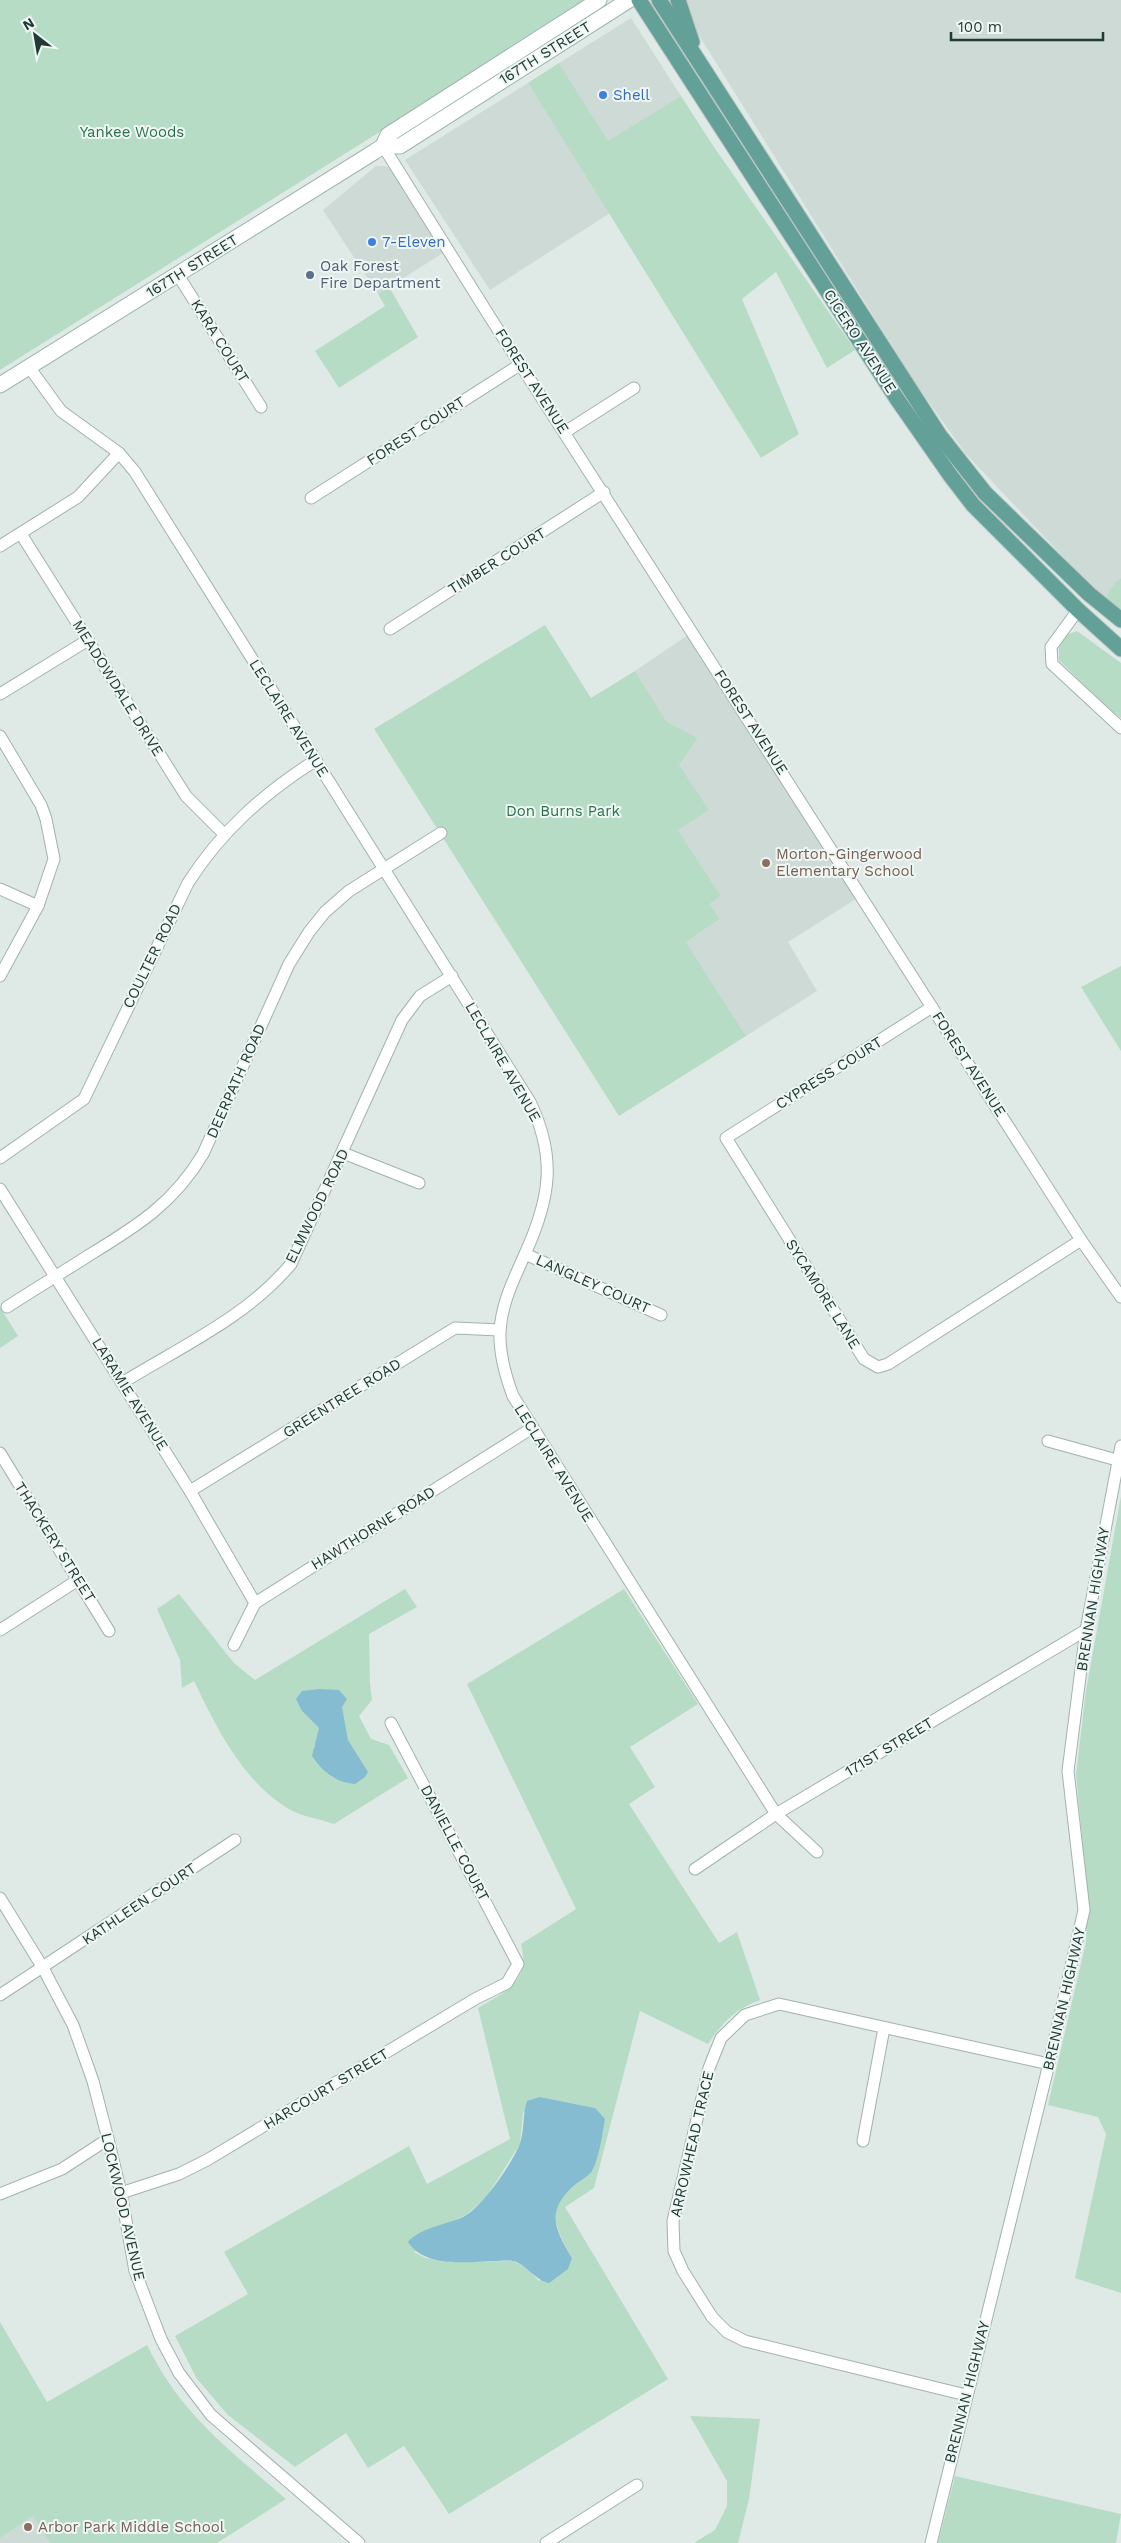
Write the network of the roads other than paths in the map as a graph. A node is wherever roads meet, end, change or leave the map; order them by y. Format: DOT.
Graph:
graph roads {
  1 [pos="599,0"];
  2 [pos="629,0"];
  3 [pos="639,0"];
  4 [pos="659,0"];
  5 [pos="678,0"];
  6 [pos="702,70"];
  7 [pos="384,146"];
  8 [pos="178,275"];
  9 [pos="521,364"];
  10 [pos="29,367"];
  11 [pos="0,385"];
  12 [pos="634,388"];
  13 [pos="261,407"];
  14 [pos="565,432"];
  15 [pos="119,453"];
  16 [pos="604,492"];
  17 [pos="311,498"];
  18 [pos="21,534"];
  19 [pos="0,546"];
  20 [pos="1090,594"];
  21 [pos="1078,610"];
  22 [pos="1121,620"];
  23 [pos="390,629"];
  24 [pos="88,640"];
  25 [pos="1121,649"];
  26 [pos="0,694"];
  27 [pos="1121,728"];
  28 [pos="0,736"];
  29 [pos="316,760"];
  30 [pos="441,833"];
  31 [pos="224,834"];
  32 [pos="384,868"];
  33 [pos="0,889"];
  34 [pos="38,906"];
  35 [pos="0,976"];
  36 [pos="452,976"];
  37 [pos="932,1007"];
  38 [pos="726,1138"];
  39 [pos="343,1153"];
  40 [pos="0,1158"];
  41 [pos="419,1183"];
  42 [pos="0,1189"];
  43 [pos="1081,1240"];
  44 [pos="525,1254"];
  45 [pos="56,1276"];
  46 [pos="1121,1297"];
  47 [pos="6,1307"];
  48 [pos="661,1315"];
  49 [pos="500,1330"];
  50 [pos="122,1383"];
  51 [pos="532,1428"];
  52 [pos="1048,1441"];
  53 [pos="1121,1446"];
  54 [pos="0,1453"];
  55 [pos="1117,1460"];
  56 [pos="190,1491"];
  57 [pos="78,1580"];
  58 [pos="255,1603"];
  59 [pos="0,1630"];
  60 [pos="1086,1630"];
  61 [pos="109,1631"];
  62 [pos="234,1645"];
  63 [pos="391,1723"];
  64 [pos="776,1814"];
  65 [pos="236,1840"];
  66 [pos="817,1852"];
  67 [pos="695,1869"];
  68 [pos="0,1898"];
  69 [pos="518,1964"];
  70 [pos="43,1968"];
  71 [pos="0,1995"];
  72 [pos="884,2028"];
  73 [pos="1049,2064"];
  74 [pos="108,2140"];
  75 [pos="863,2141"];
  76 [pos="121,2193"];
  77 [pos="0,2194"];
  78 [pos="966,2395"];
  79 [pos="637,2485"];
  80 [pos="359,2543"];
  81 [pos="546,2543"];
  82 [pos="931,2543"];
  1 -- 7 [label="main road, 167TH STREET"];
  2 -- 7 [label="main road, 167TH STREET"];
  3 -- 21 [label="main road, CICERO AVENUE"];
  4 -- 6 [label="main road, CICERO AVENUE"];
  5 -- 6 [label="main road"];
  6 -- 20 [label="main road, CICERO AVENUE"];
  7 -- 8 [label="main road, 167TH STREET"];
  7 -- 9 [label="street, FOREST AVENUE"];
  8 -- 10 [label="main road, 167TH STREET"];
  8 -- 13 [label="street, KARA COURT"];
  9 -- 14 [label="street, FOREST AVENUE"];
  9 -- 17 [label="street, FOREST COURT"];
  10 -- 11 [label="main road, 167TH STREET"];
  10 -- 15 [label="street, LECLAIRE AVENUE"];
  12 -- 14 [label="street"];
  14 -- 16 [label="street, FOREST AVENUE"];
  15 -- 18 [label="street"];
  15 -- 29 [label="street, LECLAIRE AVENUE"];
  16 -- 23 [label="street, TIMBER COURT"];
  16 -- 37 [label="street, FOREST AVENUE"];
  18 -- 19 [label="street"];
  18 -- 24 [label="street, MEADOWDALE DRIVE"];
  20 -- 21 [label="main road"];
  20 -- 22 [label="main road, CICERO AVENUE"];
  21 -- 25 [label="main road, CICERO AVENUE"];
  21 -- 27 [label="street"];
  24 -- 26 [label="street"];
  24 -- 31 [label="street, MEADOWDALE DRIVE"];
  28 -- 34 [label="street"];
  29 -- 31 [label="street, COULTER ROAD"];
  29 -- 32 [label="street, LECLAIRE AVENUE"];
  30 -- 32 [label="street, DEERPATH ROAD"];
  31 -- 40 [label="street, COULTER ROAD"];
  32 -- 36 [label="street, LECLAIRE AVENUE"];
  32 -- 45 [label="street, DEERPATH ROAD"];
  33 -- 34 [label="street"];
  34 -- 35 [label="street"];
  36 -- 39 [label="street, ELMWOOD ROAD"];
  36 -- 44 [label="street, LECLAIRE AVENUE"];
  37 -- 38 [label="street, CYPRESS COURT"];
  37 -- 43 [label="street, FOREST AVENUE"];
  38 -- 43 [label="street, SYCAMORE LANE"];
  39 -- 41 [label="street"];
  39 -- 50 [label="street, ELMWOOD ROAD"];
  42 -- 45 [label="street, LARAMIE AVENUE"];
  43 -- 46 [label="street, FOREST AVENUE"];
  44 -- 48 [label="street, LANGLEY COURT"];
  44 -- 49 [label="street, LECLAIRE AVENUE"];
  45 -- 47 [label="street, DEERPATH ROAD"];
  45 -- 50 [label="street, LARAMIE AVENUE"];
  49 -- 51 [label="street, LECLAIRE AVENUE"];
  49 -- 56 [label="street, GREENTREE ROAD"];
  50 -- 56 [label="street, LARAMIE AVENUE"];
  51 -- 58 [label="street, HAWTHORNE ROAD"];
  51 -- 64 [label="street, LECLAIRE AVENUE"];
  52 -- 55 [label="street"];
  53 -- 55 [label="street, BRENNAN HIGHWAY"];
  54 -- 57 [label="street, THACKERY STREET"];
  55 -- 60 [label="street, BRENNAN HIGHWAY"];
  56 -- 58 [label="street, LARAMIE AVENUE"];
  57 -- 59 [label="street"];
  57 -- 61 [label="street, THACKERY STREET"];
  58 -- 62 [label="street"];
  60 -- 64 [label="street, 171ST STREET"];
  60 -- 73 [label="street, BRENNAN HIGHWAY"];
  63 -- 69 [label="street, DANIELLE COURT"];
  64 -- 66 [label="street, LECLAIRE AVENUE"];
  64 -- 67 [label="street, 171ST STREET"];
  65 -- 70 [label="street, KATHLEEN COURT"];
  68 -- 70 [label="street, LOCKWOOD AVENUE"];
  69 -- 76 [label="street, HARCOURT STREET"];
  70 -- 71 [label="street, KATHLEEN COURT"];
  70 -- 74 [label="street, LOCKWOOD AVENUE"];
  72 -- 73 [label="street, ARROWHEAD TRACE"];
  72 -- 75 [label="street"];
  72 -- 78 [label="street, ARROWHEAD TRACE"];
  73 -- 78 [label="street, BRENNAN HIGHWAY"];
  74 -- 76 [label="street, LOCKWOOD AVENUE"];
  74 -- 77 [label="street"];
  76 -- 80 [label="street, LOCKWOOD AVENUE"];
  78 -- 82 [label="street, BRENNAN HIGHWAY"];
  79 -- 81 [label="street"];
}
